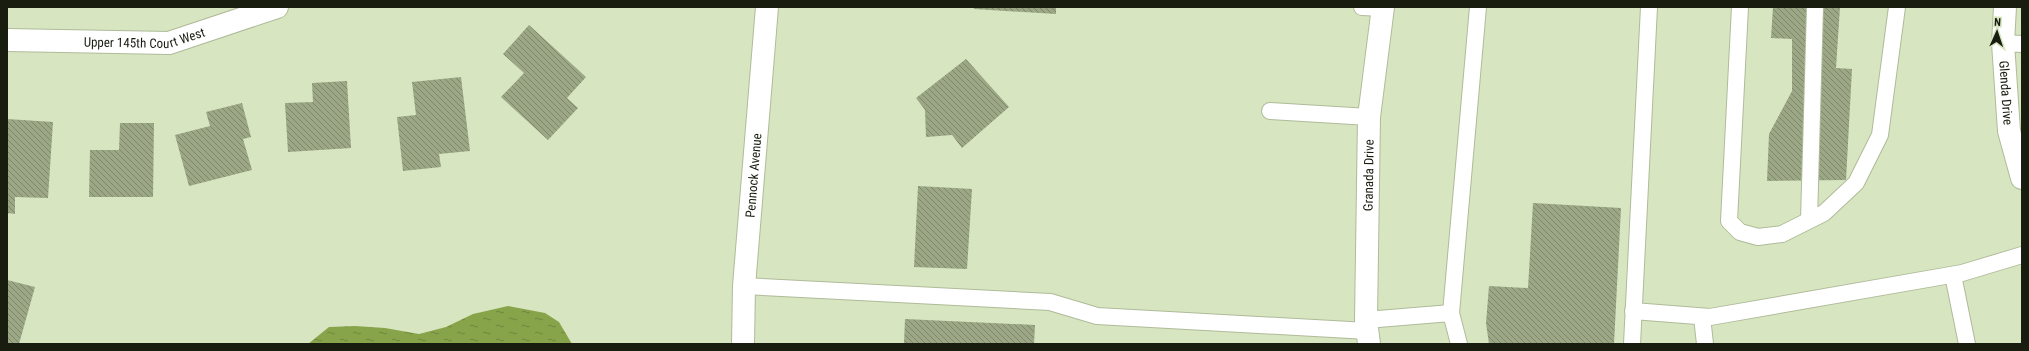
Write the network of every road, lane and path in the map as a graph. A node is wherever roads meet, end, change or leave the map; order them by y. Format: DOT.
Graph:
graph roads {
  1 [pos="277,7"];
  2 [pos="767,7"];
  3 [pos="1376,7"];
  4 [pos="1478,7"];
  5 [pos="1649,7"];
  6 [pos="1740,7"];
  7 [pos="1815,7"];
  8 [pos="1897,7"];
  9 [pos="2005,7"];
  10 [pos="7,40"];
  11 [pos="2013,43"];
  12 [pos="1270,111"];
  13 [pos="1369,117"];
  14 [pos="2022,178"];
  15 [pos="1809,220"];
  16 [pos="2022,255"];
  17 [pos="1953,275"];
  18 [pos="744,286"];
  19 [pos="1633,311"];
  20 [pos="1451,313"];
  21 [pos="1702,317"];
  22 [pos="1368,332"];
  23 [pos="743,344"];
  24 [pos="1459,344"];
  25 [pos="1632,344"];
  26 [pos="1705,344"];
  27 [pos="1967,344"];
  1 -- 10 [label="street, Upper 145th Court West"];
  2 -- 18 [label="street, Pennock Avenue"];
  3 -- 13 [label="street, Granada Drive"];
  4 -- 20 [label="lane"];
  5 -- 19 [label="lane"];
  6 -- 15 [label="lane"];
  7 -- 15 [label="lane"];
  8 -- 15 [label="lane"];
  9 -- 11 [label="street, Glenda Drive"];
  11 -- 14 [label="street, Glenda Drive"];
  12 -- 13 [label="lane"];
  13 -- 22 [label="street, Granada Drive"];
  16 -- 17 [label="lane"];
  17 -- 21 [label="lane"];
  17 -- 27 [label="lane"];
  18 -- 22 [label="lane"];
  18 -- 23 [label="street, Pennock Avenue"];
  19 -- 21 [label="lane"];
  19 -- 25 [label="lane"];
  20 -- 22 [label="lane"];
  20 -- 24 [label="lane"];
  21 -- 26 [label="lane"];
}
